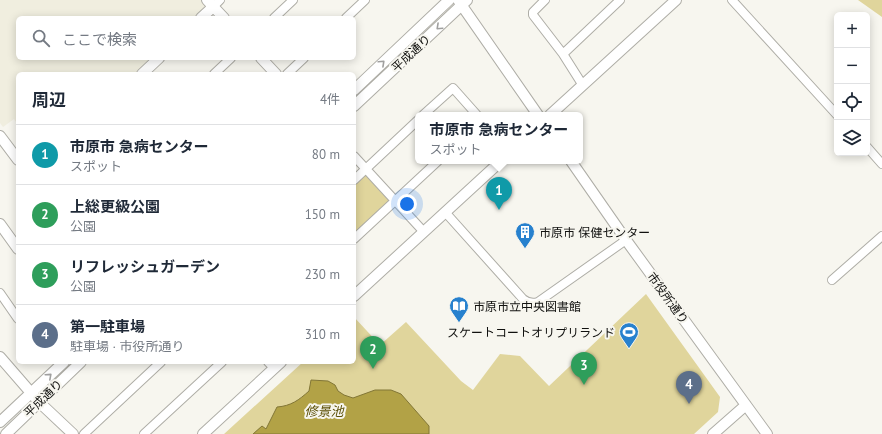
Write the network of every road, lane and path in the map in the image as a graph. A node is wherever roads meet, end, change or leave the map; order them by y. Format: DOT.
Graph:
graph roads {
  1 [pos="293,0"];
  2 [pos="365,0"];
  3 [pos="449,0"];
  4 [pos="545,0"];
  5 [pos="619,0"];
  6 [pos="676,0"];
  7 [pos="732,0"];
  8 [pos="214,2"];
  9 [pos="462,2"];
  10 [pos="203,16"];
  11 [pos="223,16"];
  12 [pos="276,16"];
  13 [pos="348,16"];
  14 [pos="563,54"];
  15 [pos="157,60"];
  16 [pos="229,60"];
  17 [pos="263,60"];
  18 [pos="302,60"];
  19 [pos="144,72"];
  20 [pos="216,72"];
  21 [pos="274,72"];
  22 [pos="289,72"];
  23 [pos="582,84"];
  24 [pos="356,88"];
  25 [pos="356,104"];
  26 [pos="426,112"];
  27 [pos="474,112"];
  28 [pos="536,112"];
  29 [pos="553,112"];
  30 [pos="834,112"];
  31 [pos="415,123"];
  32 [pos="0,136"];
  33 [pos="870,151"];
  34 [pos="16,157"];
  35 [pos="356,158"];
  36 [pos="435,164"];
  37 [pos="498,164"];
  38 [pos="573,164"];
  39 [pos="882,164"];
  40 [pos="366,169"];
  41 [pos="356,178"];
  42 [pos="396,202"];
  43 [pos="445,212"];
  44 [pos="0,224"];
  45 [pos="423,231"];
  46 [pos="882,236"];
  47 [pos="356,237"];
  48 [pos="626,240"];
  49 [pos="16,246"];
  50 [pos="832,280"];
  51 [pos="0,294"];
  52 [pos="356,294"];
  53 [pos="16,316"];
  54 [pos="0,357"];
  55 [pos="61,364"];
  56 [pos="79,364"];
  57 [pos="159,364"];
  58 [pos="220,364"];
  59 [pos="274,364"];
  60 [pos="27,389"];
  61 [pos="39,402"];
  62 [pos="746,405"];
  63 [pos="0,422"];
  64 [pos="6,434"];
  65 [pos="73,434"];
  66 [pos="84,434"];
  67 [pos="144,434"];
  68 [pos="204,434"];
  69 [pos="713,434"];
  70 [pos="766,434"];
  1 -- 12 [label="street"];
  2 -- 13 [label="street"];
  24 -- 3 [label="street, 平成通り, one-way"];
  4 -- 14 [label="street"];
  5 -- 14 [label="street"];
  6 -- 23 [label="street"];
  7 -- 30 [label="street"];
  8 -- 10 [label="street"];
  8 -- 11 [label="street"];
  9 -- 25 [label="street, 平成通り, one-way"];
  9 -- 28 [label="street"];
  14 -- 23 [label="street"];
  15 -- 19 [label="street"];
  16 -- 20 [label="street"];
  17 -- 21 [label="street"];
  18 -- 22 [label="street"];
  23 -- 29 [label="street"];
  26 -- 27 [label="street"];
  31 -- 40 [label="street"];
  32 -- 34 [label="street"];
  33 -- 39 [label="street"];
  35 -- 40 [label="street"];
  36 -- 42 [label="street"];
  37 -- 43 [label="street"];
  38 -- 48 [label="street, 市役所通り"];
  40 -- 41 [label="street"];
  40 -- 42 [label="street"];
  42 -- 45 [label="street"];
  42 -- 47 [label="street"];
  43 -- 45 [label="street"];
  43 -- 48 [label="street"];
  44 -- 49 [label="street"];
  45 -- 52 [label="street"];
  46 -- 50 [label="street"];
  48 -- 62 [label="street, 市役所通り"];
  51 -- 53 [label="street"];
  54 -- 60 [label="street"];
  60 -- 55 [label="street, 平成通り, one-way"];
  56 -- 61 [label="street, 平成通り"];
  57 -- 66 [label="street"];
  58 -- 67 [label="street"];
  59 -- 68 [label="street"];
  60 -- 61 [label="street"];
  60 -- 63 [label="street, 平成通り"];
  61 -- 64 [label="street, 平成通り"];
  61 -- 65 [label="street"];
  62 -- 69 [label="street"];
  62 -- 70 [label="street, 市役所通り"];
}
